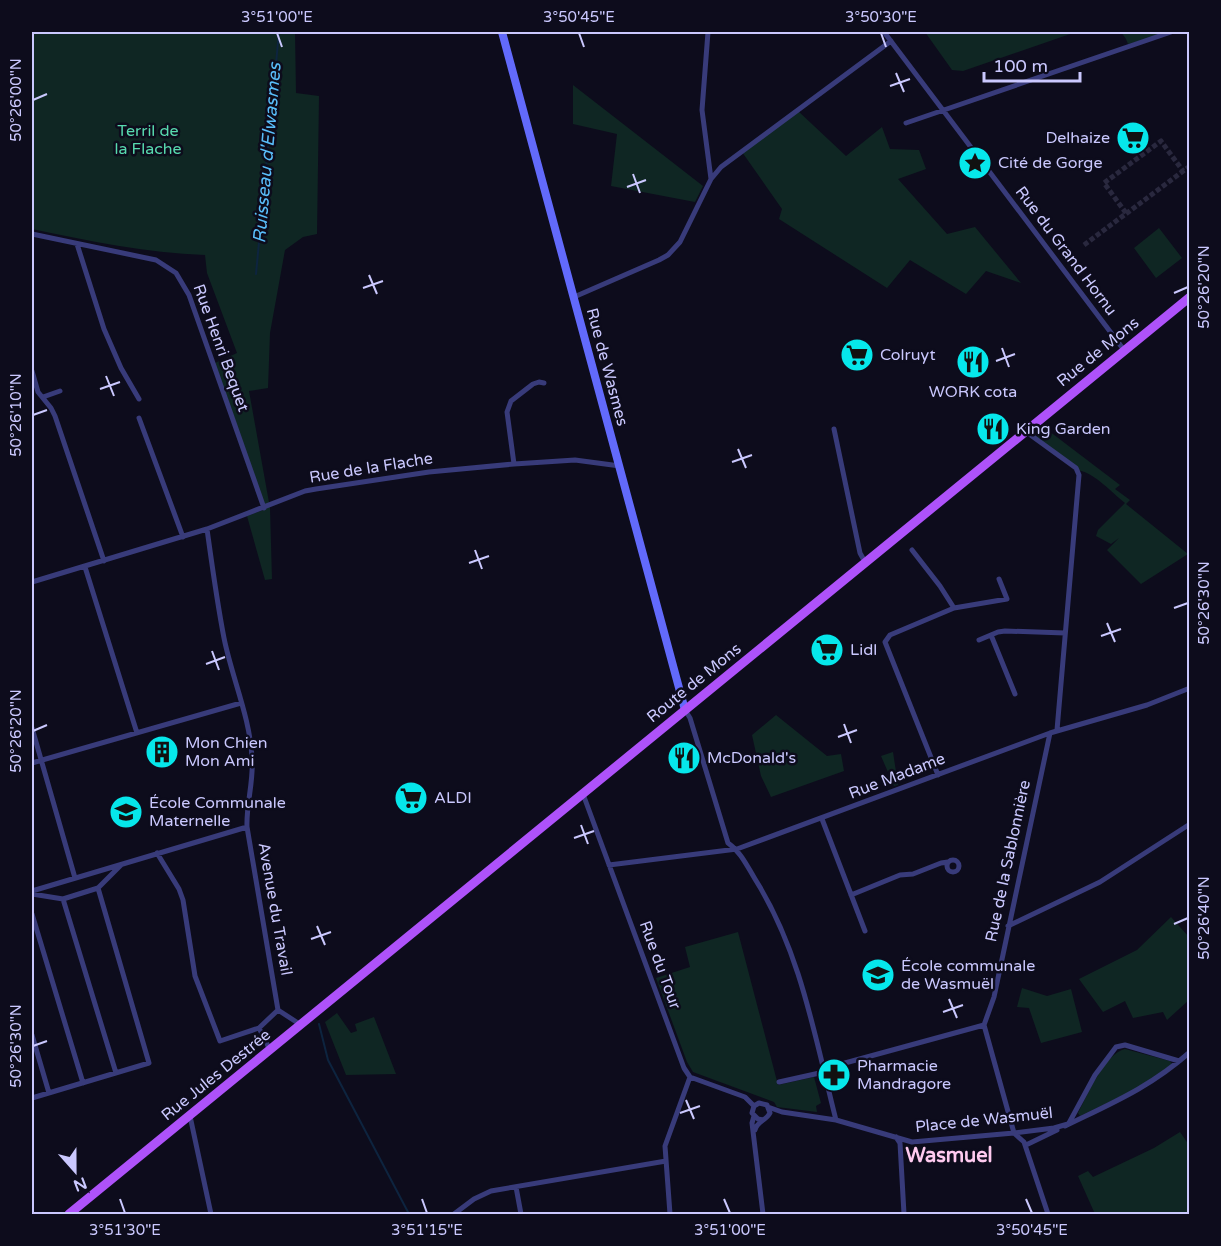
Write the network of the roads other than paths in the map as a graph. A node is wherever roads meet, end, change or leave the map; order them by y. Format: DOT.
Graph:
graph roads {
  1 [pos="502,32"];
  2 [pos="708,32"];
  3 [pos="884,32"];
  4 [pos="1171,32"];
  5 [pos="891,40"];
  6 [pos="942,110"];
  7 [pos="906,123"];
  8 [pos="711,179"];
  9 [pos="32,234"];
  10 [pos="77,244"];
  11 [pos="574,297"];
  12 [pos="1190,297"];
  13 [pos="1124,350"];
  14 [pos="32,371"];
  15 [pos="544,383"];
  16 [pos="60,391"];
  17 [pos="43,397"];
  18 [pos="139,399"];
  19 [pos="139,418"];
  20 [pos="834,429"];
  21 [pos="1025,430"];
  22 [pos="514,464"];
  23 [pos="620,466"];
  24 [pos="264,508"];
  25 [pos="207,529"];
  26 [pos="183,537"];
  27 [pos="912,550"];
  28 [pos="104,561"];
  29 [pos="865,562"];
  30 [pos="85,567"];
  31 [pos="999,579"];
  32 [pos="32,582"];
  33 [pos="954,608"];
  34 [pos="1065,633"];
  35 [pos="991,634"];
  36 [pos="979,640"];
  37 [pos="1190,688"];
  38 [pos="1014,694"];
  39 [pos="241,703"];
  40 [pos="685,710"];
  41 [pos="32,728"];
  42 [pos="1057,730"];
  43 [pos="137,733"];
  44 [pos="1050,733"];
  45 [pos="41,760"];
  46 [pos="32,763"];
  47 [pos="938,775"];
  48 [pos="583,794"];
  49 [pos="822,819"];
  50 [pos="1190,824"];
  51 [pos="247,827"];
  52 [pos="737,849"];
  53 [pos="158,853"];
  54 [pos="948,862"];
  55 [pos="122,864"];
  56 [pos="609,866"];
  57 [pos="75,878"];
  58 [pos="98,888"];
  59 [pos="32,892"];
  60 [pos="850,895"];
  61 [pos="63,899"];
  62 [pos="32,914"];
  63 [pos="1008,926"];
  64 [pos="865,931"];
  65 [pos="382,959"];
  66 [pos="278,1011"];
  67 [pos="301,1025"];
  68 [pos="984,1025"];
  69 [pos="259,1028"];
  70 [pos="32,1035"];
  71 [pos="270,1050"];
  72 [pos="1190,1052"];
  73 [pos="1180,1061"];
  74 [pos="823,1070"];
  75 [pos="116,1073"];
  76 [pos="690,1077"];
  77 [pos="779,1082"];
  78 [pos="83,1083"];
  79 [pos="49,1093"];
  80 [pos="745,1097"];
  81 [pos="32,1098"];
  82 [pos="761,1103"];
  83 [pos="754,1106"];
  84 [pos="768,1107"];
  85 [pos="782,1112"];
  86 [pos="769,1114"];
  87 [pos="190,1116"];
  88 [pos="754,1116"];
  89 [pos="763,1120"];
  90 [pos="836,1120"];
  91 [pos="1068,1124"];
  92 [pos="1014,1133"];
  93 [pos="754,1134"];
  94 [pos="896,1137"];
  95 [pos="1026,1145"];
  96 [pos="666,1161"];
  97 [pos="516,1186"];
  98 [pos="671,1214"];
  99 [pos="69,1215"];
  100 [pos="211,1215"];
  101 [pos="454,1215"];
  102 [pos="521,1215"];
  103 [pos="763,1215"];
  104 [pos="903,1215"];
  105 [pos="1048,1215"];
  1 -- 11 [label="street, Rue de Wasmes"];
  2 -- 8 [label="street"];
  3 -- 5 [label="street, Rue du Grand Hornu"];
  4 -- 6 [label="street"];
  5 -- 6 [label="street, Rue du Grand Hornu"];
  5 -- 8 [label="street"];
  6 -- 7 [label="street"];
  6 -- 13 [label="street, Rue du Grand Hornu"];
  8 -- 11 [label="street"];
  9 -- 10 [label="street, Rue Henri Bequet"];
  10 -- 18 [label="street"];
  10 -- 24 [label="street, Rue Henri Bequet"];
  11 -- 23 [label="street, Rue de Wasmes"];
  12 -- 13 [label="main road, Rue de Mons"];
  13 -- 21 [label="main road, Rue de Mons"];
  14 -- 17 [label="street"];
  15 -- 22 [label="street"];
  16 -- 17 [label="street"];
  17 -- 28 [label="street"];
  19 -- 26 [label="street"];
  20 -- 29 [label="street"];
  21 -- 29 [label="main road, Route de Mons"];
  21 -- 34 [label="street"];
  22 -- 23 [label="street, Rue de la Flache"];
  22 -- 24 [label="street, Rue de la Flache"];
  23 -- 40 [label="street, Rue de Wasmes"];
  24 -- 25 [label="street, Rue de la Flache"];
  25 -- 26 [label="street, Rue de la Flache"];
  25 -- 39 [label="street, Avenue du Travail"];
  26 -- 28 [label="street, Rue de la Flache"];
  27 -- 33 [label="street"];
  28 -- 30 [label="street, Rue de la Flache"];
  29 -- 40 [label="main road, Route de Mons"];
  30 -- 32 [label="street, Rue de la Flache"];
  30 -- 43 [label="street"];
  31 -- 33 [label="street"];
  33 -- 47 [label="street"];
  34 -- 35 [label="street"];
  34 -- 42 [label="street"];
  35 -- 36 [label="street"];
  35 -- 38 [label="street"];
  37 -- 42 [label="street, Rue Madame"];
  39 -- 43 [label="street"];
  39 -- 51 [label="street, Avenue du Travail"];
  40 -- 48 [label="main road, Route de Mons"];
  40 -- 52 [label="street"];
  41 -- 45 [label="street"];
  42 -- 44 [label="street, Rue Madame"];
  43 -- 45 [label="street"];
  44 -- 47 [label="street, Rue Madame"];
  44 -- 63 [label="street, Rue de la Sablonnière"];
  45 -- 46 [label="street"];
  45 -- 57 [label="street"];
  47 -- 49 [label="street, Rue Madame"];
  48 -- 56 [label="street, Rue du Tour"];
  48 -- 65 [label="main road, Route de Mons"];
  49 -- 52 [label="street, Rue Madame"];
  49 -- 60 [label="street"];
  50 -- 63 [label="street"];
  51 -- 53 [label="street"];
  51 -- 66 [label="street, Avenue du Travail"];
  52 -- 56 [label="street, Rue Madame"];
  52 -- 74 [label="street"];
  53 -- 55 [label="street"];
  53 -- 69 [label="street"];
  54 -- 60 [label="street"];
  55 -- 57 [label="street"];
  55 -- 58 [label="street"];
  56 -- 76 [label="street, Rue du Tour"];
  57 -- 59 [label="street"];
  58 -- 61 [label="street"];
  58 -- 75 [label="street"];
  59 -- 61 [label="street"];
  60 -- 64 [label="street"];
  61 -- 75 [label="street"];
  62 -- 78 [label="street"];
  63 -- 68 [label="street, Rue de la Sablonnière"];
  65 -- 67 [label="main road, Rue Jules Destrée"];
  66 -- 67 [label="street"];
  66 -- 69 [label="street"];
  67 -- 71 [label="main road, Rue Jules Destrée"];
  68 -- 74 [label="street"];
  68 -- 92 [label="street"];
  69 -- 71 [label="street"];
  70 -- 79 [label="street"];
  71 -- 87 [label="main road, Rue Jules Destrée"];
  72 -- 73 [label="street"];
  73 -- 91 [label="street"];
  73 -- 91 [label="street"];
  74 -- 77 [label="street"];
  74 -- 90 [label="street"];
  75 -- 78 [label="street"];
  76 -- 80 [label="street"];
  76 -- 96 [label="street"];
  78 -- 79 [label="street"];
  79 -- 81 [label="street"];
  80 -- 82 [label="street"];
  80 -- 83 [label="street"];
  82 -- 83 [label="street"];
  82 -- 84 [label="street"];
  83 -- 88 [label="street"];
  84 -- 85 [label="street"];
  84 -- 86 [label="street"];
  85 -- 86 [label="street"];
  85 -- 90 [label="street"];
  86 -- 89 [label="street"];
  87 -- 99 [label="main road, Rue Jules Destrée"];
  87 -- 100 [label="street"];
  88 -- 89 [label="street"];
  88 -- 93 [label="street"];
  89 -- 93 [label="street"];
  90 -- 94 [label="street"];
  91 -- 92 [label="street, Place de Wasmuël"];
  91 -- 95 [label="street, Place de Wasmuël"];
  92 -- 94 [label="street, Place de Wasmuël"];
  92 -- 95 [label="street"];
  93 -- 103 [label="street"];
  94 -- 104 [label="street, Place de Wasmuël"];
  95 -- 105 [label="street"];
  96 -- 97 [label="street"];
  96 -- 98 [label="street"];
  97 -- 101 [label="street"];
  97 -- 102 [label="street"];
}
